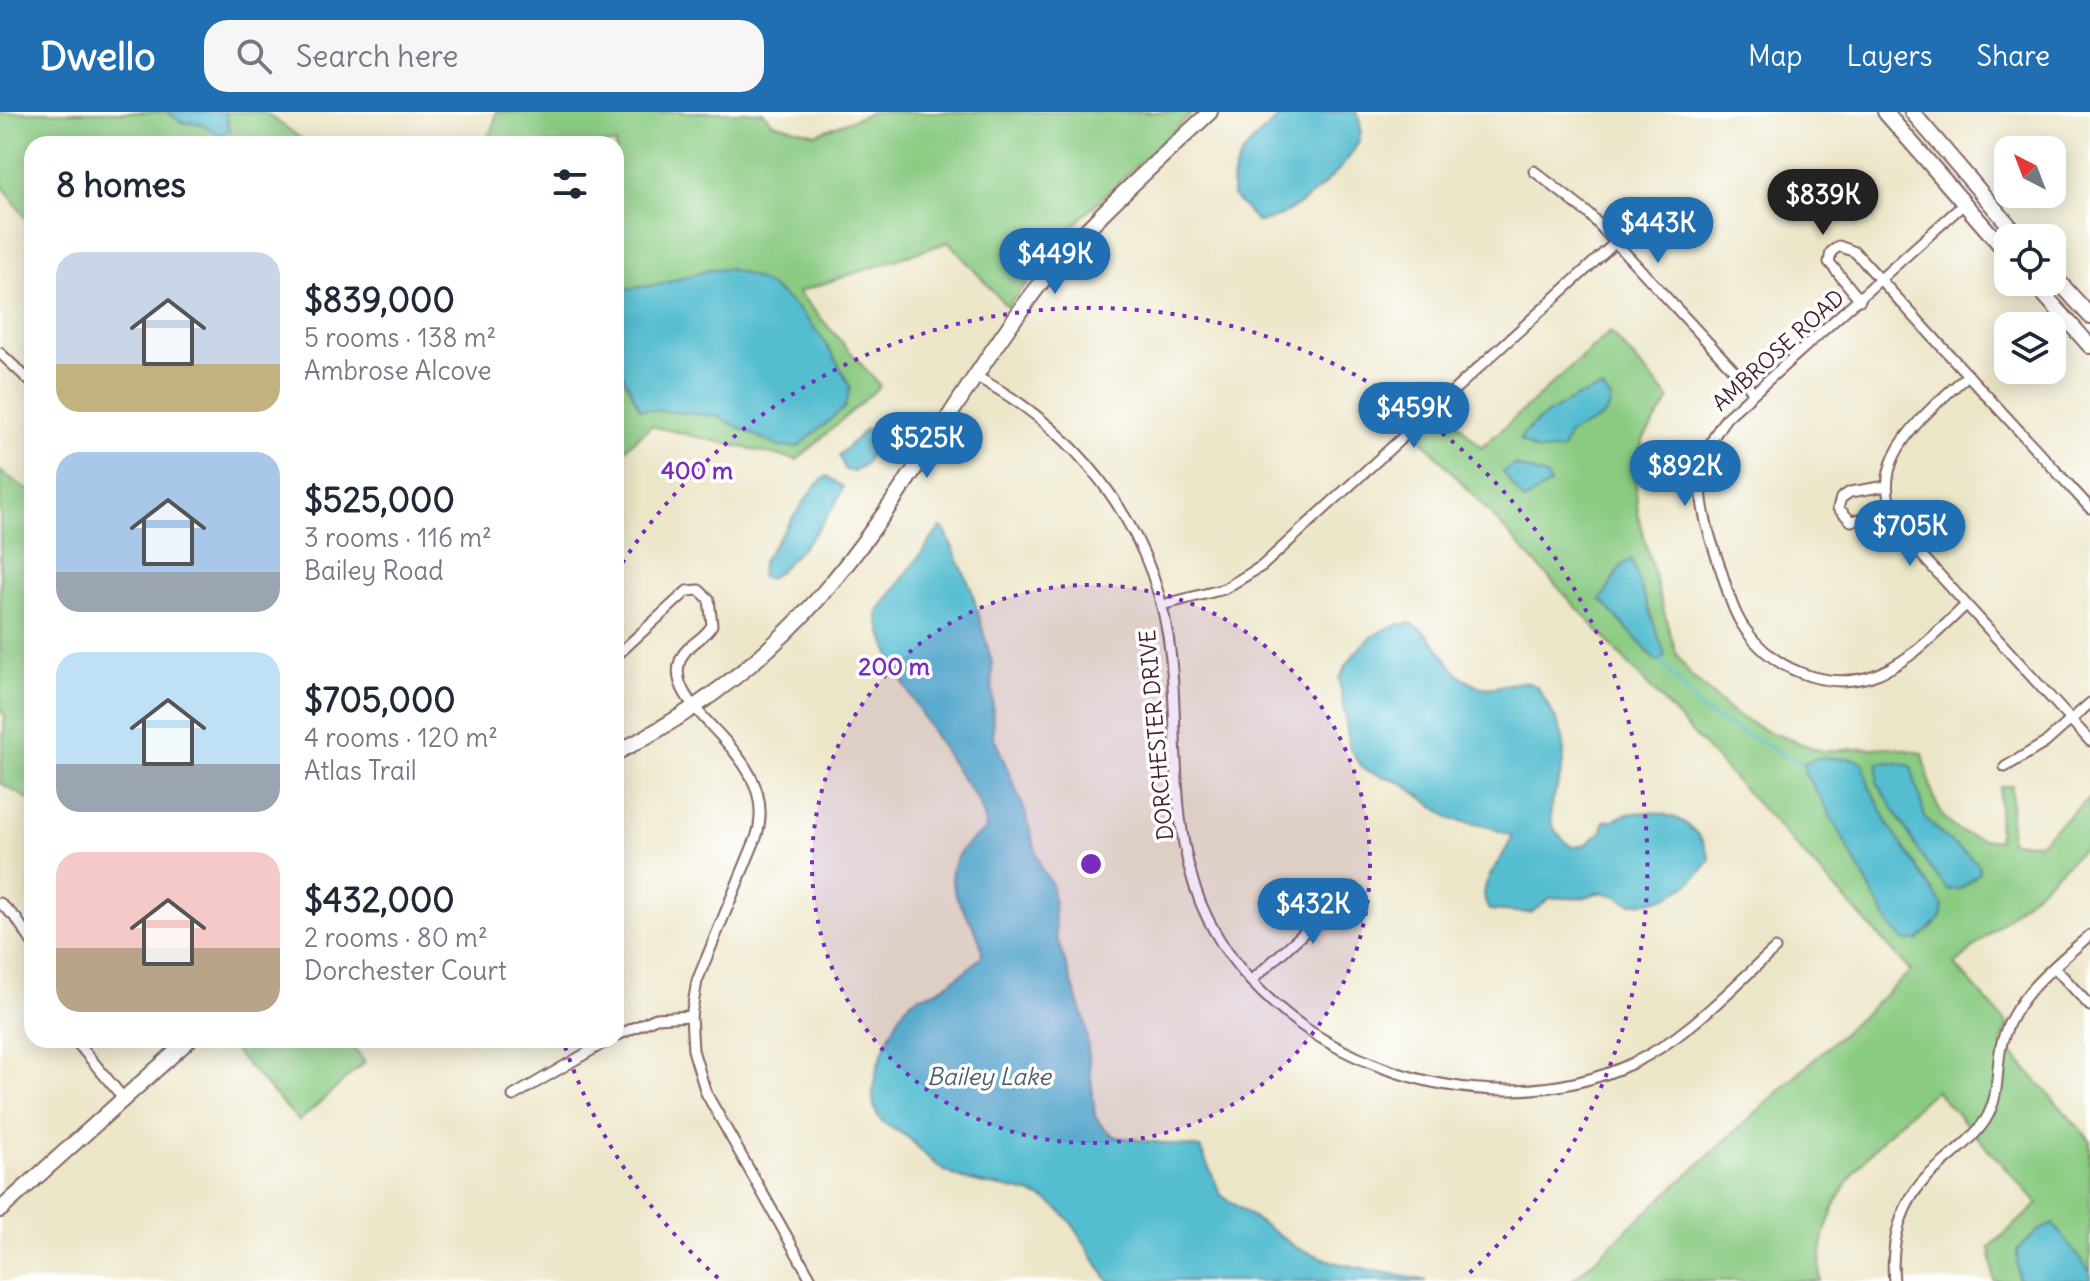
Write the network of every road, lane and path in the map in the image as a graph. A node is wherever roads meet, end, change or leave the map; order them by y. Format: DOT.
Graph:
graph roads {
  1 [pos="1210,112"];
  2 [pos="1885,112"];
  3 [pos="1912,112"];
  4 [pos="1534,171"];
  5 [pos="1965,203"];
  6 [pos="2008,224"];
  7 [pos="1629,230"];
  8 [pos="1994,237"];
  9 [pos="1615,242"];
  10 [pos="1882,281"];
  11 [pos="2066,289"];
  12 [pos="2045,296"];
  13 [pos="1860,300"];
  14 [pos="2090,316"];
  15 [pos="2090,346"];
  16 [pos="0,353"];
  17 [pos="1968,375"];
  18 [pos="24,376"];
  19 [pos="975,376"];
  20 [pos="1754,392"];
  21 [pos="1887,486"];
  22 [pos="2090,508"];
  23 [pos="1892,514"];
  24 [pos="1162,605"];
  25 [pos="1966,605"];
  26 [pos="624,649"];
  27 [pos="2090,703"];
  28 [pos="696,707"];
  29 [pos="2072,721"];
  30 [pos="2090,741"];
  31 [pos="624,748"];
  32 [pos="2005,767"];
  33 [pos="1353,888"];
  34 [pos="0,903"];
  35 [pos="24,930"];
  36 [pos="2090,935"];
  37 [pos="1775,949"];
  38 [pos="2054,967"];
  39 [pos="1251,981"];
  40 [pos="2090,1006"];
  41 [pos="691,1016"];
  42 [pos="624,1032"];
  43 [pos="82,1048"];
  44 [pos="180,1048"];
  45 [pos="595,1048"];
  46 [pos="513,1096"];
  47 [pos="124,1099"];
  48 [pos="0,1210"];
  49 [pos="812,1281"];
  50 [pos="1894,1281"];
  1 -- 19 [label="main road"];
  2 -- 5 [label="main road"];
  3 -- 6 [label="main road"];
  4 -- 9 [label="street"];
  5 -- 8 [label="main road"];
  5 -- 10 [label="street, AMBROSE ROAD"];
  7 -- 9 [label="street"];
  9 -- 20 [label="street"];
  9 -- 24 [label="street"];
  10 -- 13 [label="street, AMBROSE ROAD"];
  10 -- 13 [label="street"];
  10 -- 17 [label="street"];
  11 -- 14 [label="main road"];
  12 -- 15 [label="main road"];
  13 -- 20 [label="street, AMBROSE ROAD"];
  16 -- 18 [label="street"];
  17 -- 21 [label="street"];
  17 -- 22 [label="street"];
  19 -- 24 [label="street, DORCHESTER DRIVE"];
  19 -- 28 [label="main road"];
  20 -- 25 [label="street, AMBROSE ROAD"];
  21 -- 23 [label="street"];
  21 -- 23 [label="street"];
  23 -- 25 [label="street"];
  24 -- 39 [label="street, DORCHESTER DRIVE"];
  25 -- 29 [label="street"];
  26 -- 28 [label="street"];
  27 -- 29 [label="street"];
  28 -- 31 [label="main road"];
  28 -- 41 [label="street"];
  29 -- 30 [label="street"];
  29 -- 32 [label="street"];
  33 -- 39 [label="street"];
  34 -- 35 [label="street"];
  36 -- 38 [label="street"];
  37 -- 39 [label="street, DORCHESTER DRIVE"];
  38 -- 40 [label="street"];
  38 -- 50 [label="street"];
  41 -- 42 [label="street"];
  41 -- 49 [label="street"];
  43 -- 47 [label="street"];
  44 -- 47 [label="main road"];
  45 -- 46 [label="street"];
  47 -- 48 [label="main road"];
}
